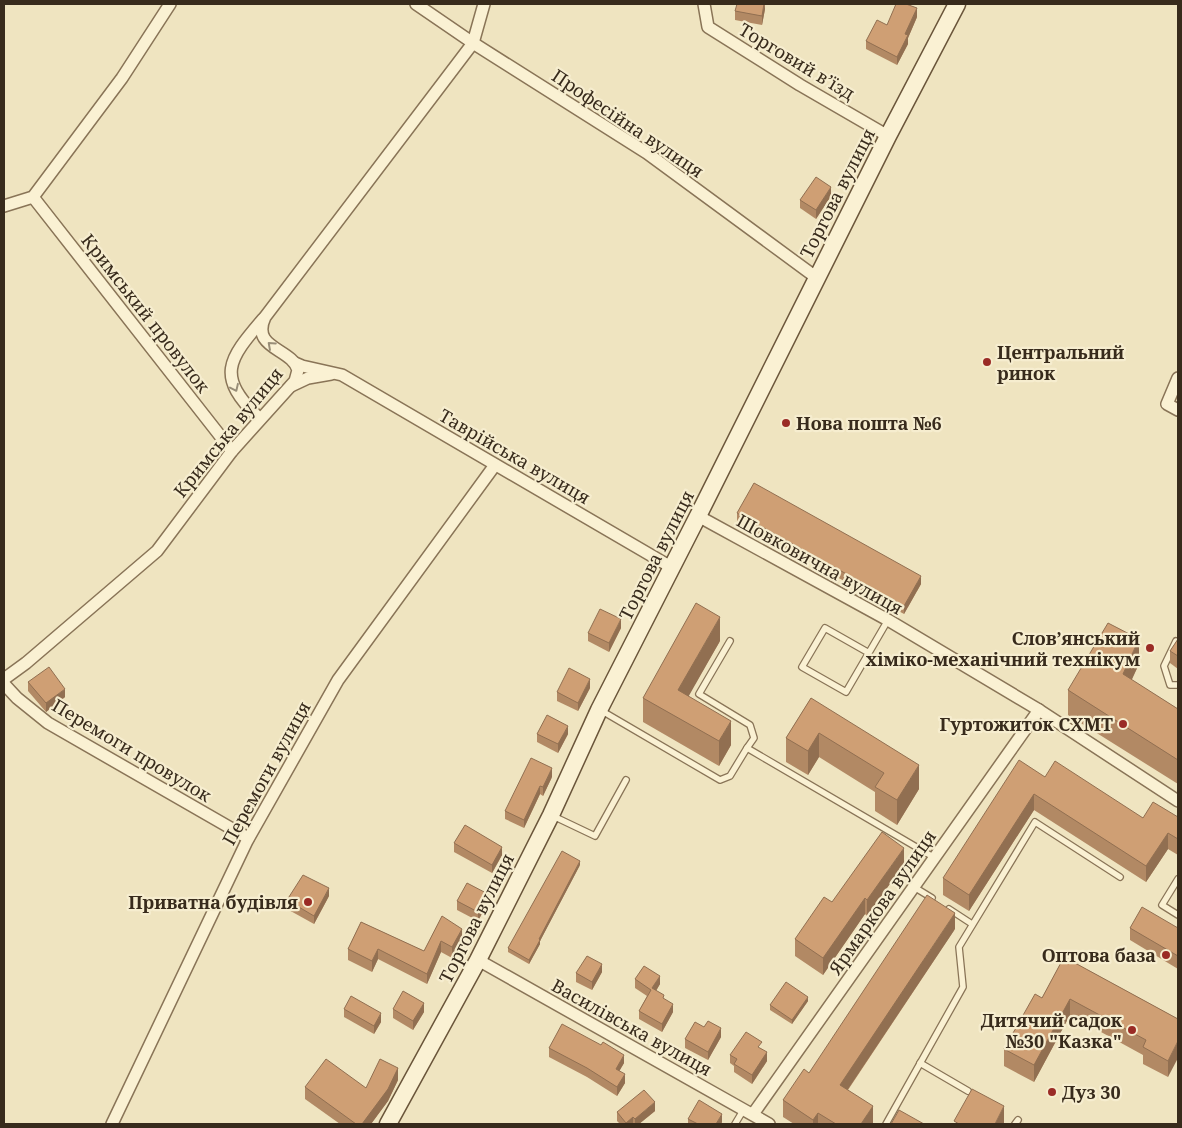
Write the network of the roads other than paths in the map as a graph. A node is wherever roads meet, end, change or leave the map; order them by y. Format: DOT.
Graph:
graph roads {
  1 [pos="170,4"];
  2 [pos="416,4"];
  3 [pos="484,4"];
  4 [pos="704,4"];
  5 [pos="957,4"];
  6 [pos="473,44"];
  7 [pos="888,136"];
  8 [pos="33,197"];
  9 [pos="4,206"];
  10 [pos="816,278"];
  11 [pos="265,317"];
  12 [pos="295,363"];
  13 [pos="342,375"];
  14 [pos="1178,378"];
  15 [pos="290,387"];
  16 [pos="1178,410"];
  17 [pos="260,419"];
  18 [pos="232,451"];
  19 [pos="496,465"];
  20 [pos="698,516"];
  21 [pos="671,567"];
  22 [pos="888,620"];
  23 [pos="730,641"];
  24 [pos="1176,641"];
  25 [pos="870,653"];
  26 [pos="4,679"];
  27 [pos="4,684"];
  28 [pos="1178,685"];
  29 [pos="600,710"];
  30 [pos="1039,710"];
  31 [pos="748,748"];
  32 [pos="626,780"];
  33 [pos="1178,801"];
  34 [pos="551,815"];
  35 [pos="248,838"];
  36 [pos="935,858"];
  37 [pos="1120,877"];
  38 [pos="1178,879"];
  39 [pos="914,887"];
  40 [pos="1178,915"];
  41 [pos="972,924"];
  42 [pos="478,960"];
  43 [pos="920,1063"];
  44 [pos="968,1091"];
  45 [pos="748,1112"];
  46 [pos="112,1124"];
  47 [pos="388,1124"];
  48 [pos="735,1124"];
  49 [pos="769,1124"];
  50 [pos="886,1124"];
  1 -- 8 [label="street"];
  2 -- 6 [label="street, Професійна вулиця"];
  3 -- 6 [label="street"];
  4 -- 7 [label="street, Торговий в’їзд"];
  5 -- 7 [label="street, Торгова вулиця"];
  6 -- 10 [label="street, Професійна вулиця"];
  6 -- 11 [label="street"];
  7 -- 10 [label="street, Торгова вулиця"];
  8 -- 9 [label="street"];
  8 -- 18 [label="street, Кримський провулок"];
  10 -- 20 [label="street, Торгова вулиця"];
  12 -- 11 [label="street, Кримська вулиця, one-way"];
  11 -- 17 [label="street, one-way"];
  12 -- 13 [label="street, Таврійська вулиця"];
  12 -- 15 [label="street, Кримська вулиця"];
  13 -- 15 [label="street"];
  13 -- 19 [label="street, Таврійська вулиця"];
  14 -- 16 [label="street"];
  15 -- 17 [label="street, Кримська вулиця"];
  17 -- 18 [label="street, Кримська вулиця"];
  18 -- 26 [label="street, Кримська вулиця"];
  19 -- 21 [label="street, Таврійська вулиця"];
  19 -- 35 [label="street, Перемоги вулиця"];
  20 -- 21 [label="street, Торгова вулиця"];
  20 -- 22 [label="street, Шовковична вулиця"];
  21 -- 29 [label="street, Торгова вулиця"];
  22 -- 25 [label="lane"];
  22 -- 30 [label="street, Шовковична вулиця"];
  23 -- 31 [label="lane"];
  24 -- 28 [label="lane"];
  25 -- 25 [label="lane"];
  27 -- 35 [label="street, Перемоги провулок"];
  29 -- 31 [label="lane"];
  29 -- 34 [label="street, Торгова вулиця"];
  30 -- 33 [label="street, Шовковична вулиця"];
  30 -- 36 [label="street, Ярмаркова вулиця"];
  31 -- 36 [label="lane"];
  32 -- 34 [label="lane"];
  34 -- 42 [label="street, Торгова вулиця"];
  35 -- 46 [label="street, Перемоги вулиця"];
  36 -- 39 [label="street, Ярмаркова вулиця"];
  37 -- 41 [label="lane"];
  38 -- 40 [label="lane"];
  39 -- 41 [label="lane"];
  39 -- 45 [label="street, Ярмаркова вулиця"];
  41 -- 43 [label="lane"];
  42 -- 45 [label="street, Василівська вулиця"];
  42 -- 47 [label="street, Торгова вулиця"];
  43 -- 44 [label="lane"];
  43 -- 50 [label="lane"];
  45 -- 48 [label="lane"];
  45 -- 49 [label="street, Василівська вулиця"];
}
